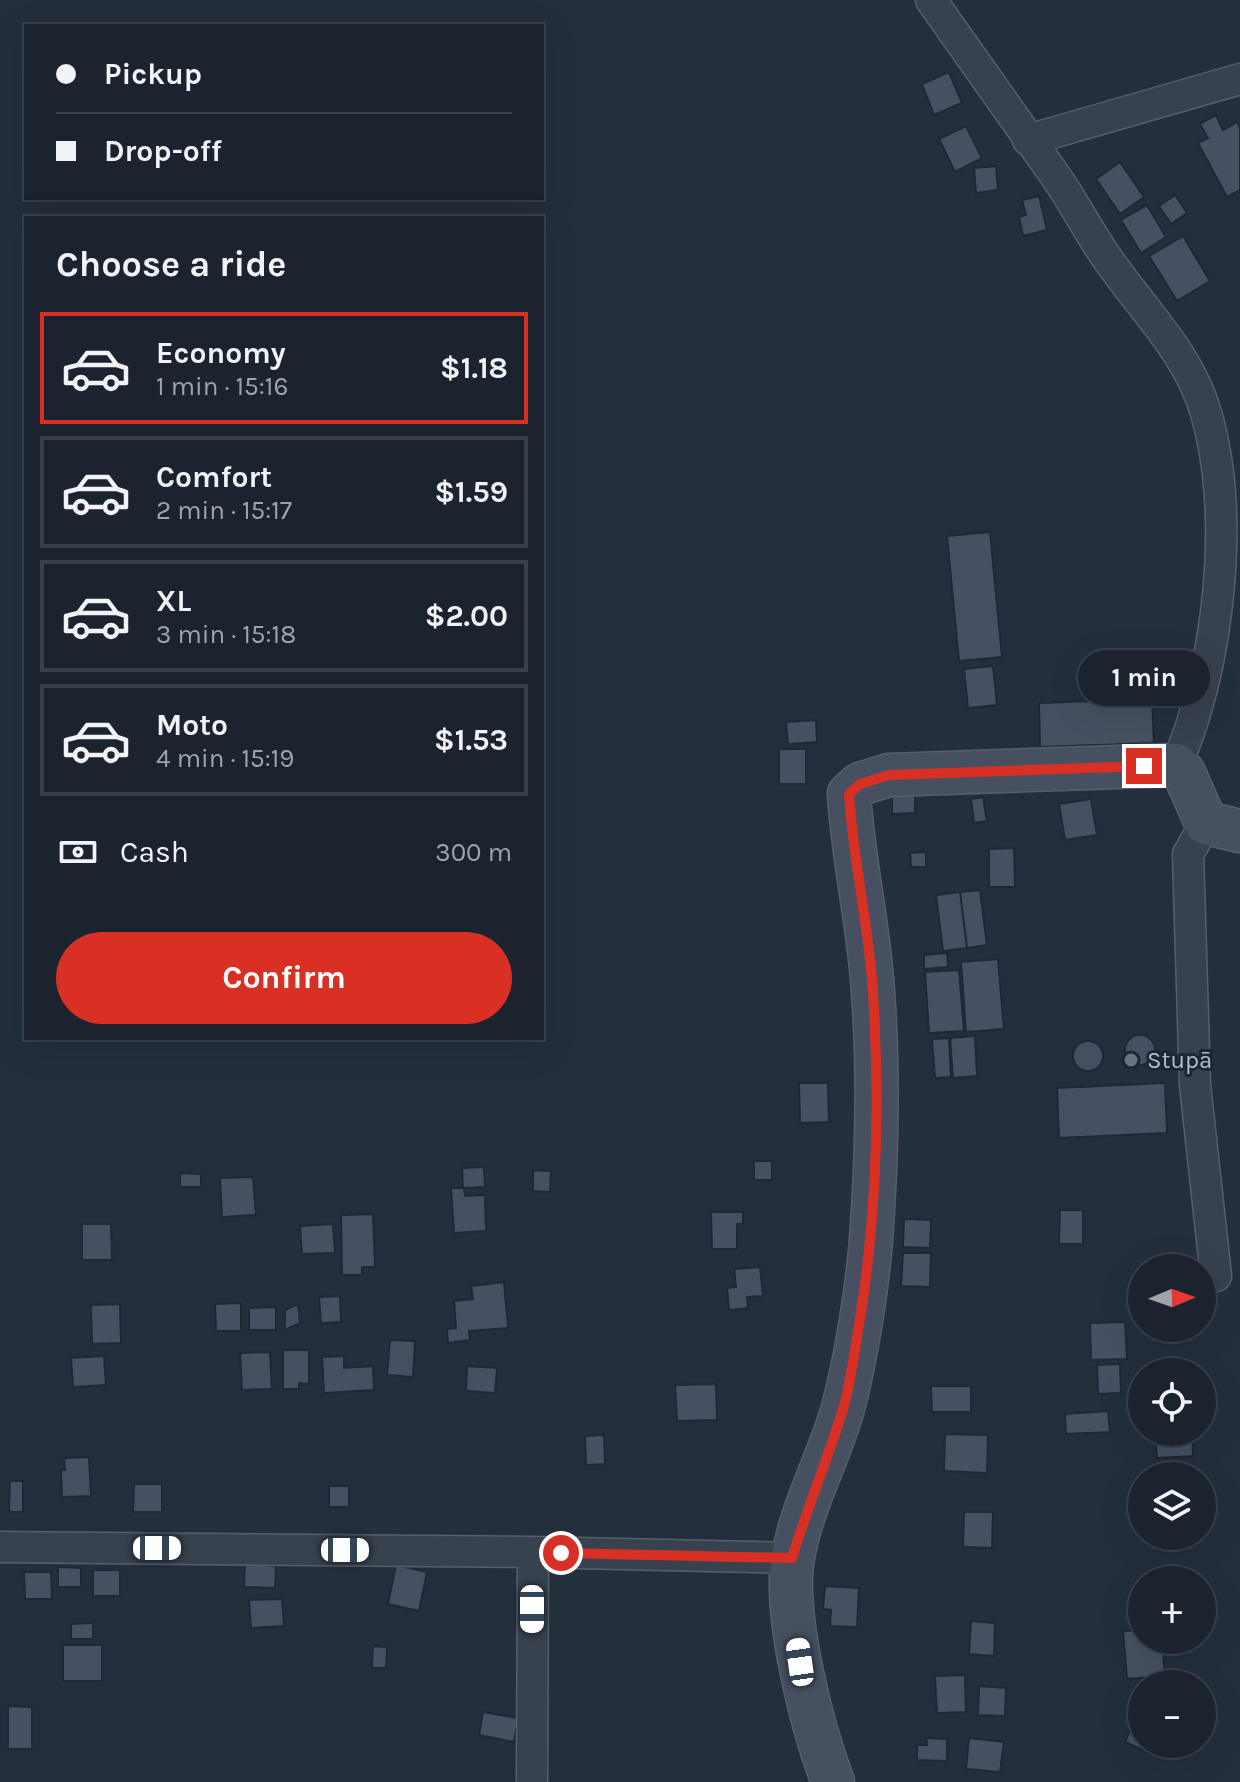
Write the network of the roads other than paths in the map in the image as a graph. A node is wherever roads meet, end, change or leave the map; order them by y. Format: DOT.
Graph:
graph roads {
  1 [pos="931,0"];
  2 [pos="1240,79"];
  3 [pos="1028,140"];
  4 [pos="1229,470"];
  5 [pos="1176,765"];
  6 [pos="1223,827"];
  7 [pos="1214,1254"];
  8 [pos="0,1547"];
  9 [pos="533,1552"];
  10 [pos="792,1558"];
  11 [pos="532,1782"];
  12 [pos="833,1782"];
  1 -- 3 [label="street"];
  2 -- 3 [label="street"];
  3 -- 4 [label="street"];
  4 -- 5 [label="street"];
  5 -- 6 [label="street"];
  5 -- 10 [label="street"];
  6 -- 7 [label="street"];
  8 -- 9 [label="street"];
  9 -- 10 [label="street"];
  9 -- 11 [label="street"];
  10 -- 12 [label="street"];
}
